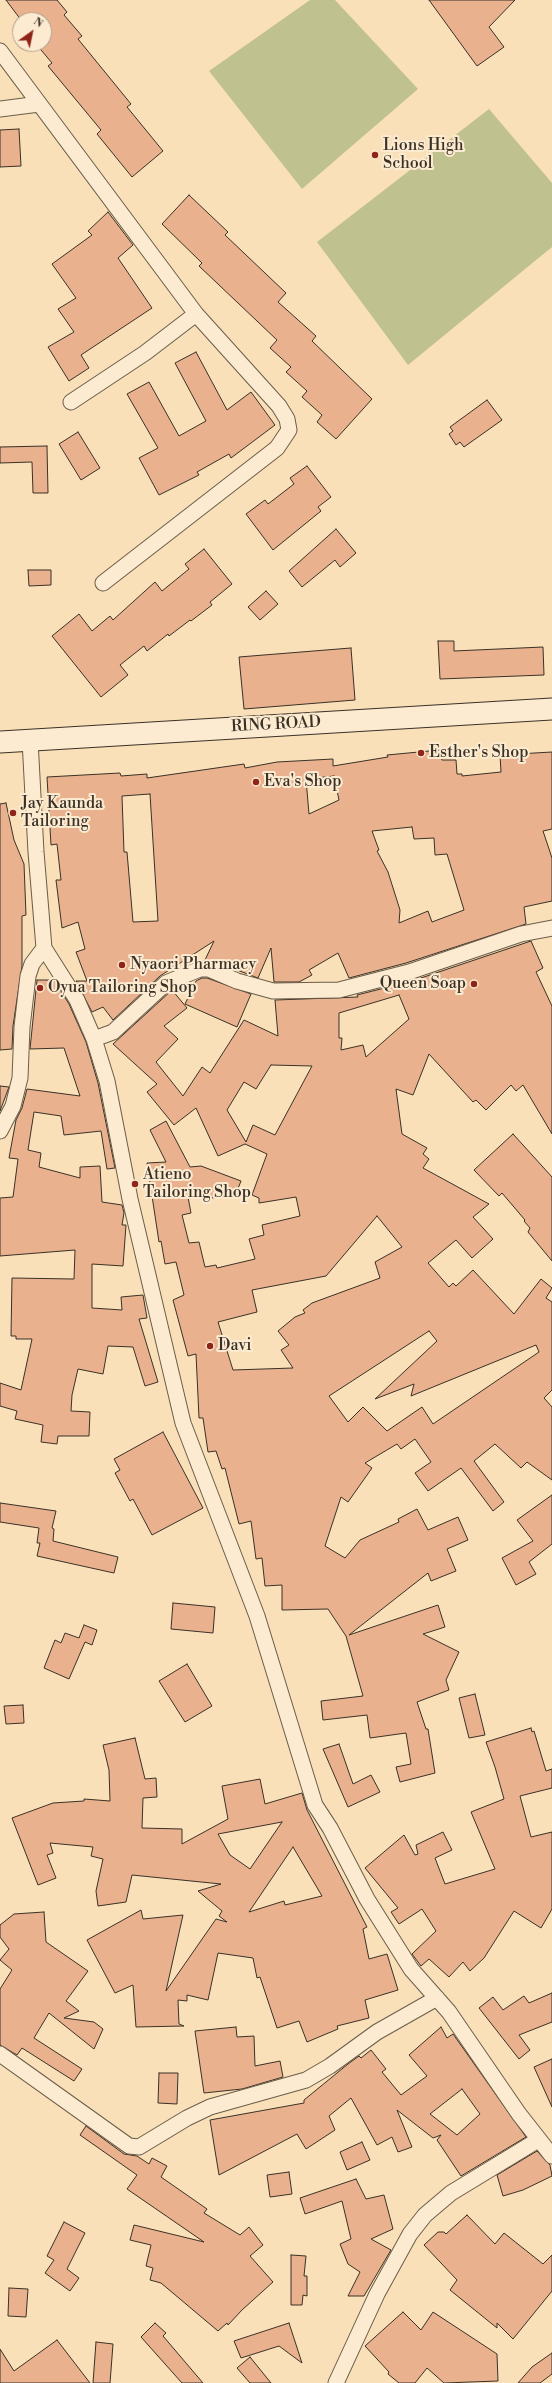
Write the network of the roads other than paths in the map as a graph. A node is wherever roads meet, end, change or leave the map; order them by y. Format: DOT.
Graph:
graph roads {
  1 [pos="0,51"];
  2 [pos="39,104"];
  3 [pos="0,109"];
  4 [pos="196,314"];
  5 [pos="71,402"];
  6 [pos="104,583"];
  7 [pos="552,709"];
  8 [pos="30,740"];
  9 [pos="0,742"];
  10 [pos="552,928"];
  11 [pos="44,948"];
  12 [pos="94,1039"];
  13 [pos="0,1131"];
  14 [pos="437,1998"];
  15 [pos="0,2054"];
  16 [pos="538,2140"];
  17 [pos="552,2156"];
  18 [pos="336,2383"];
  1 -- 2 [label="street"];
  2 -- 3 [label="street"];
  2 -- 4 [label="street"];
  4 -- 5 [label="street"];
  4 -- 6 [label="street"];
  7 -- 8 [label="main road, RING ROAD"];
  8 -- 9 [label="main road, RING ROAD"];
  8 -- 11 [label="street"];
  10 -- 12 [label="street"];
  11 -- 12 [label="street"];
  11 -- 13 [label="street"];
  12 -- 14 [label="street"];
  14 -- 15 [label="street"];
  14 -- 16 [label="street"];
  16 -- 17 [label="street"];
  16 -- 18 [label="street"];
}
